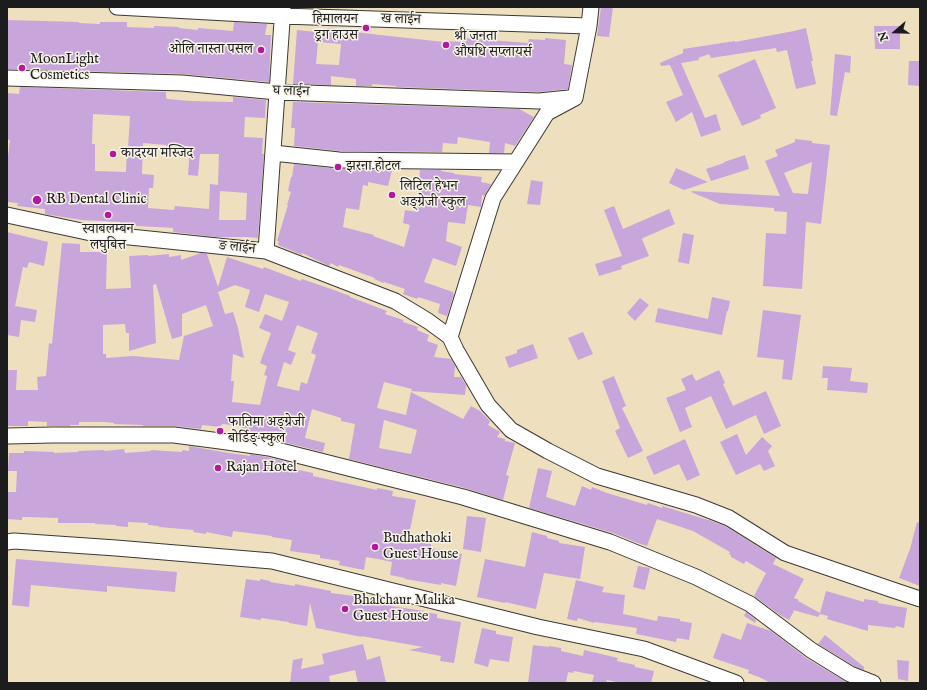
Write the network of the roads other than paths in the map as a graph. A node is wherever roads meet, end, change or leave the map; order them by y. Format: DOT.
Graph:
graph roads {
  1 [pos="117,7"];
  2 [pos="591,7"];
  3 [pos="283,11"];
  4 [pos="589,26"];
  5 [pos="7,78"];
  6 [pos="277,92"];
  7 [pos="575,98"];
  8 [pos="273,153"];
  9 [pos="516,162"];
  10 [pos="7,215"];
  11 [pos="266,251"];
  12 [pos="450,337"];
  13 [pos="7,436"];
  14 [pos="7,542"];
  15 [pos="920,599"];
  16 [pos="736,683"];
  17 [pos="873,683"];
  1 -- 3 [label="street, ख लाईन"];
  2 -- 4 [label="street"];
  3 -- 4 [label="street, ख लाईन"];
  3 -- 6 [label="street"];
  4 -- 7 [label="street"];
  5 -- 6 [label="street, घ लाईन"];
  6 -- 7 [label="street, घ लाईन"];
  6 -- 8 [label="street"];
  7 -- 9 [label="street"];
  8 -- 9 [label="street"];
  8 -- 11 [label="street"];
  9 -- 12 [label="street"];
  10 -- 11 [label="street, ङ लाईन"];
  11 -- 12 [label="street, ङ लाईन"];
  12 -- 15 [label="street"];
  13 -- 17 [label="street"];
  14 -- 16 [label="street"];
}
